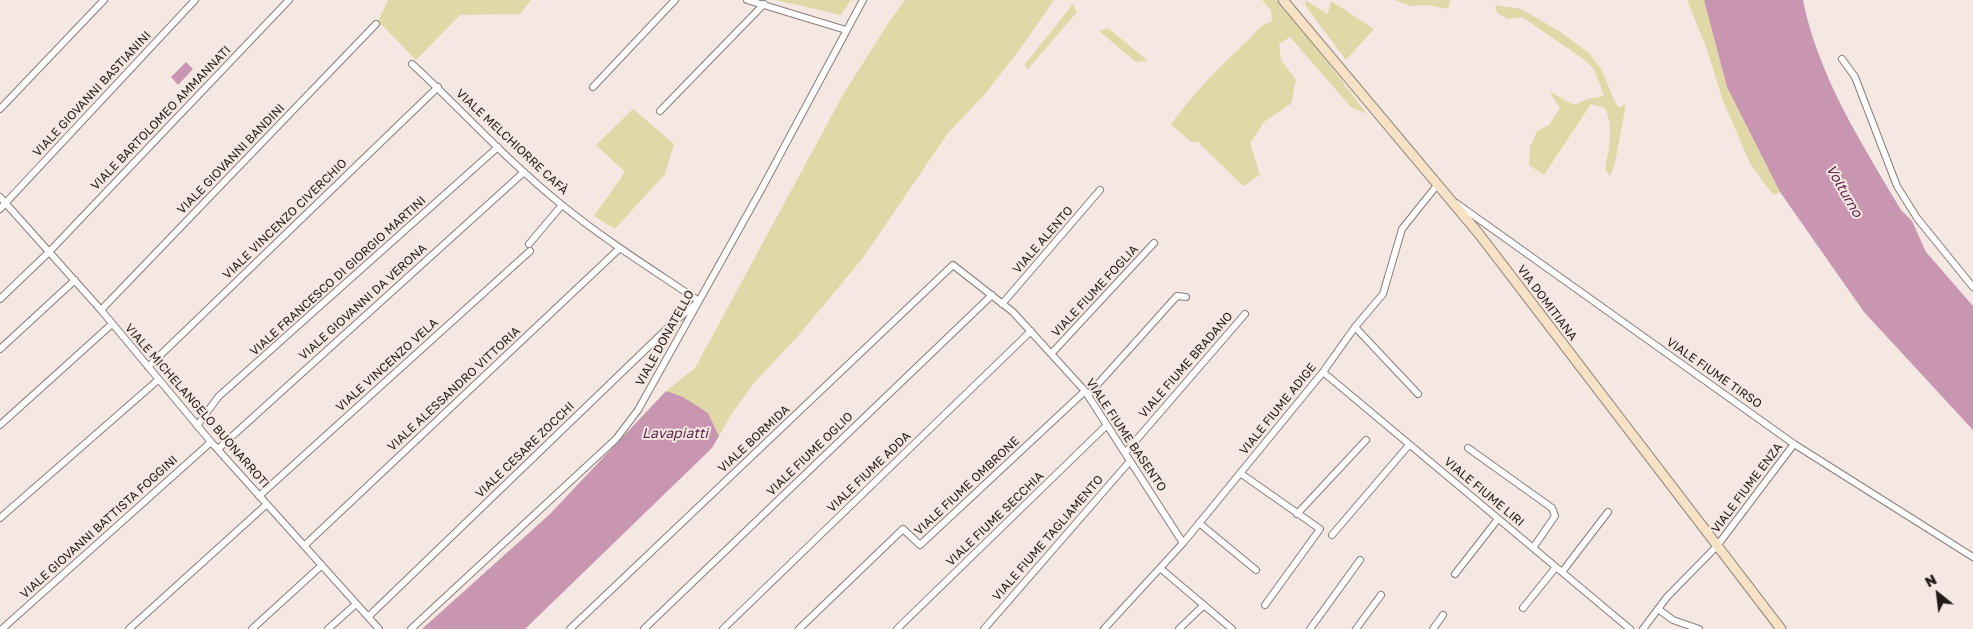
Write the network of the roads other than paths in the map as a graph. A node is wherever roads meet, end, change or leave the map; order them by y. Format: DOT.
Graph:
graph roads {
  1 [pos="104,0"];
  2 [pos="195,0"];
  3 [pos="289,0"];
  4 [pos="675,0"];
  5 [pos="747,0"];
  6 [pos="864,0"];
  7 [pos="1283,0"];
  8 [pos="764,4"];
  9 [pos="376,24"];
  10 [pos="846,30"];
  11 [pos="1842,59"];
  12 [pos="412,64"];
  13 [pos="593,86"];
  14 [pos="438,87"];
  15 [pos="0,109"];
  16 [pos="660,111"];
  17 [pos="498,147"];
  18 [pos="524,172"];
  19 [pos="1438,184"];
  20 [pos="1100,190"];
  21 [pos="0,197"];
  22 [pos="1449,198"];
  23 [pos="6,203"];
  24 [pos="562,206"];
  25 [pos="0,209"];
  26 [pos="1154,243"];
  27 [pos="620,248"];
  28 [pos="49,252"];
  29 [pos="953,265"];
  30 [pos="75,280"];
  31 [pos="1973,287"];
  32 [pos="992,295"];
  33 [pos="1186,297"];
  34 [pos="0,298"];
  35 [pos="699,301"];
  36 [pos="1002,304"];
  37 [pos="101,310"];
  38 [pos="1245,314"];
  39 [pos="112,324"];
  40 [pos="1355,327"];
  41 [pos="1031,332"];
  42 [pos="0,349"];
  43 [pos="1051,354"];
  44 [pos="148,367"];
  45 [pos="1323,372"];
  46 [pos="158,380"];
  47 [pos="1086,393"];
  48 [pos="1418,394"];
  49 [pos="0,425"];
  50 [pos="1107,425"];
  51 [pos="197,426"];
  52 [pos="1366,440"];
  53 [pos="211,442"];
  54 [pos="1409,444"];
  55 [pos="1794,444"];
  56 [pos="1468,448"];
  57 [pos="218,449"];
  58 [pos="1125,453"];
  59 [pos="1130,461"];
  60 [pos="1240,473"];
  61 [pos="259,496"];
  62 [pos="267,504"];
  63 [pos="1608,512"];
  64 [pos="1297,514"];
  65 [pos="0,518"];
  66 [pos="1498,519"];
  67 [pos="1199,523"];
  68 [pos="1332,535"];
  69 [pos="1183,543"];
  70 [pos="304,546"];
  71 [pos="1717,546"];
  72 [pos="1533,548"];
  73 [pos="1973,557"];
  74 [pos="1360,560"];
  75 [pos="322,565"];
  76 [pos="1556,567"];
  77 [pos="1160,568"];
  78 [pos="1256,570"];
  79 [pos="1562,572"];
  80 [pos="1455,574"];
  81 [pos="1381,595"];
  82 [pos="356,604"];
  83 [pos="1204,605"];
  84 [pos="1265,605"];
  85 [pos="1523,608"];
  86 [pos="1658,609"];
  87 [pos="1443,615"];
  88 [pos="368,617"];
  89 [pos="2,629"];
  90 [pos="129,629"];
  91 [pos="252,629"];
  92 [pos="328,629"];
  93 [pos="379,629"];
  94 [pos="411,629"];
  95 [pos="570,629"];
  96 [pos="644,629"];
  97 [pos="723,629"];
  98 [pos="799,629"];
  99 [pos="898,629"];
  100 [pos="984,629"];
  101 [pos="1104,629"];
  102 [pos="1179,629"];
  103 [pos="1232,629"];
  104 [pos="1310,629"];
  105 [pos="1356,629"];
  106 [pos="1433,629"];
  107 [pos="1630,629"];
  108 [pos="1643,629"];
  109 [pos="1698,629"];
  110 [pos="1781,629"];
  1 -- 15 [label="street"];
  2 -- 23 [label="street, VIALE GIOVANNI BASTIANINI"];
  3 -- 28 [label="street, VIALE BARTOLOMEO AMMANNATI"];
  4 -- 13 [label="street"];
  5 -- 8 [label="street"];
  6 -- 10 [label="street, VIALE DONATELLO"];
  7 -- 19 [label="street, VIA DOMITIANA"];
  8 -- 10 [label="street"];
  8 -- 16 [label="street"];
  9 -- 37 [label="street, VIALE GIOVANNI BANDINI"];
  10 -- 35 [label="street, VIALE DONATELLO"];
  11 -- 31 [label="street"];
  12 -- 14 [label="street, VIALE MELCHIORRE CAFÀ"];
  14 -- 17 [label="street, VIALE MELCHIORRE CAFÀ"];
  14 -- 44 [label="street, VIALE VINCENZO CIVERCHIO"];
  17 -- 18 [label="street, VIALE MELCHIORRE CAFÀ"];
  17 -- 51 [label="street, VIALE FRANCESCO DI GIORGIO MARTINI"];
  18 -- 24 [label="street, VIALE MELCHIORRE CAFÀ"];
  18 -- 57 [label="street, VIALE GIOVANNI DA VERONA"];
  19 -- 22 [label="street, VIA DOMITIANA"];
  19 -- 40 [label="street, VIALE FIUME ADIGE"];
  20 -- 36 [label="street, VIALE ALENTO"];
  21 -- 23 [label="street, VIALE MICHELANGELO BUONARROTI"];
  22 -- 55 [label="street, VIALE FIUME TIRSO"];
  22 -- 71 [label="street, VIA DOMITIANA"];
  23 -- 25 [label="street, VIALE GIOVANNI BASTIANINI"];
  23 -- 28 [label="street, VIALE MICHELANGELO BUONARROTI"];
  24 -- 27 [label="street, VIALE MELCHIORRE CAFÀ"];
  24 -- 61 [label="street, VIALE VINCENZO VELA"];
  26 -- 43 [label="street, VIALE FIUME FOGLIA"];
  27 -- 35 [label="street, VIALE MELCHIORRE CAFÀ"];
  27 -- 70 [label="street, VIALE ALESSANDRO VITTORIA"];
  28 -- 30 [label="street, VIALE MICHELANGELO BUONARROTI"];
  28 -- 34 [label="street, VIALE BARTOLOMEO AMMANNATI"];
  29 -- 32 [label="street, VIALE FIUME BASENTO"];
  29 -- 95 [label="street, VIALE BORMIDA"];
  30 -- 37 [label="street, VIALE MICHELANGELO BUONARROTI"];
  30 -- 42 [label="street"];
  32 -- 36 [label="street, VIALE FIUME BASENTO"];
  32 -- 96 [label="street, VIALE FIUME OGLIO"];
  33 -- 47 [label="street"];
  35 -- 88 [label="street, VIALE CESARE ZOCCHI"];
  35 -- 94 [label="street, VIALE DONATELLO"];
  36 -- 41 [label="street, VIALE FIUME BASENTO"];
  37 -- 39 [label="street, VIALE MICHELANGELO BUONARROTI"];
  38 -- 58 [label="street, VIALE FIUME BRADANO"];
  39 -- 44 [label="street, VIALE MICHELANGELO BUONARROTI"];
  39 -- 49 [label="street"];
  40 -- 45 [label="street, VIALE FIUME ADIGE"];
  40 -- 48 [label="street"];
  41 -- 43 [label="street, VIALE FIUME BASENTO"];
  41 -- 97 [label="street, VIALE FIUME ADDA"];
  43 -- 47 [label="street, VIALE FIUME BASENTO"];
  44 -- 46 [label="street, VIALE MICHELANGELO BUONARROTI"];
  45 -- 54 [label="street, VIALE FIUME LIRI"];
  45 -- 60 [label="street, VIALE FIUME ADIGE"];
  46 -- 51 [label="street, VIALE MICHELANGELO BUONARROTI"];
  46 -- 65 [label="street"];
  47 -- 50 [label="street, VIALE FIUME BASENTO"];
  47 -- 98 [label="street, VIALE FIUME OMBRONE"];
  50 -- 58 [label="street, VIALE FIUME BASENTO"];
  50 -- 99 [label="street, VIALE FIUME SECCHIA"];
  51 -- 53 [label="street, VIALE MICHELANGELO BUONARROTI"];
  52 -- 64 [label="street"];
  53 -- 57 [label="street, VIALE MICHELANGELO BUONARROTI"];
  53 -- 89 [label="street, VIALE GIOVANNI BATTISTA FOGGINI"];
  54 -- 66 [label="street, VIALE FIUME LIRI"];
  54 -- 68 [label="street"];
  55 -- 71 [label="street, VIALE FIUME ENZA"];
  55 -- 73 [label="street, VIALE FIUME TIRSO"];
  56 -- 72 [label="street"];
  57 -- 61 [label="street, VIALE MICHELANGELO BUONARROTI"];
  58 -- 59 [label="street, VIALE FIUME BASENTO"];
  59 -- 69 [label="street, VIALE FIUME BASENTO"];
  59 -- 100 [label="street, VIALE FIUME TAGLIAMENTO"];
  60 -- 64 [label="street"];
  60 -- 67 [label="street, VIALE FIUME ADIGE"];
  61 -- 62 [label="street, VIALE MICHELANGELO BUONARROTI"];
  62 -- 70 [label="street, VIALE MICHELANGELO BUONARROTI"];
  62 -- 90 [label="street"];
  63 -- 79 [label="street"];
  64 -- 84 [label="street"];
  66 -- 72 [label="street, VIALE FIUME LIRI"];
  66 -- 80 [label="street"];
  67 -- 69 [label="street, VIALE FIUME ADIGE"];
  67 -- 78 [label="street"];
  69 -- 77 [label="street, VIALE FIUME ADIGE"];
  70 -- 75 [label="street, VIALE MICHELANGELO BUONARROTI"];
  71 -- 86 [label="street, VIALE FIUME ENZA"];
  71 -- 110 [label="street, VIA DOMITIANA"];
  72 -- 76 [label="street, VIALE FIUME LIRI"];
  74 -- 104 [label="street"];
  75 -- 82 [label="street, VIALE MICHELANGELO BUONARROTI"];
  75 -- 91 [label="street"];
  76 -- 79 [label="street, VIALE FIUME LIRI"];
  76 -- 85 [label="street"];
  77 -- 83 [label="street"];
  77 -- 101 [label="street, VIALE FIUME ADIGE"];
  79 -- 107 [label="street, VIALE FIUME LIRI"];
  81 -- 105 [label="street"];
  82 -- 88 [label="street, VIALE MICHELANGELO BUONARROTI"];
  82 -- 92 [label="street"];
  83 -- 102 [label="street"];
  83 -- 103 [label="street"];
  86 -- 108 [label="street, VIALE FIUME ENZA"];
  86 -- 109 [label="street"];
  87 -- 106 [label="street"];
  88 -- 93 [label="street, VIALE MICHELANGELO BUONARROTI"];
}
